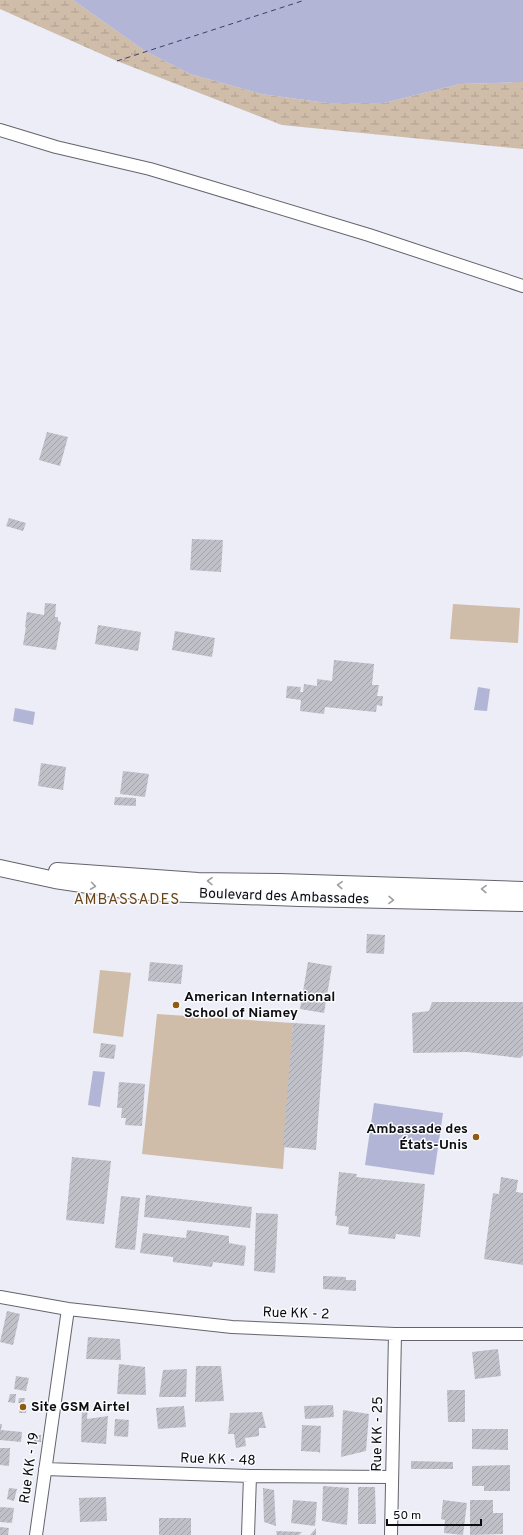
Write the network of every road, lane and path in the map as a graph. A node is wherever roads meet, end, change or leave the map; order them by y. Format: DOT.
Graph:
graph roads {
  1 [pos="0,130"];
  2 [pos="523,286"];
  3 [pos="0,867"];
  4 [pos="523,890"];
  5 [pos="523,903"];
  6 [pos="0,1297"];
  7 [pos="68,1310"];
  8 [pos="395,1334"];
  9 [pos="523,1334"];
  10 [pos="45,1470"];
  11 [pos="250,1476"];
  12 [pos="391,1477"];
  13 [pos="36,1535"];
  14 [pos="248,1535"];
  15 [pos="391,1535"];
  1 -- 2 [label="street"];
  4 -- 3 [label="main road, Boulevard des Ambassades, one-way"];
  3 -- 5 [label="main road, Boulevard des Ambassades, one-way"];
  6 -- 7 [label="street, Rue KK - 2"];
  7 -- 8 [label="street, Rue KK - 2"];
  7 -- 10 [label="street, Rue KK - 19"];
  8 -- 9 [label="street, Rue KK - 2"];
  8 -- 12 [label="street, Rue KK - 25"];
  10 -- 11 [label="street, Rue KK - 48"];
  10 -- 13 [label="street, Rue KK - 19"];
  11 -- 12 [label="street, Rue KK - 48"];
  11 -- 14 [label="street"];
  12 -- 15 [label="street, Rue KK - 25"];
}
